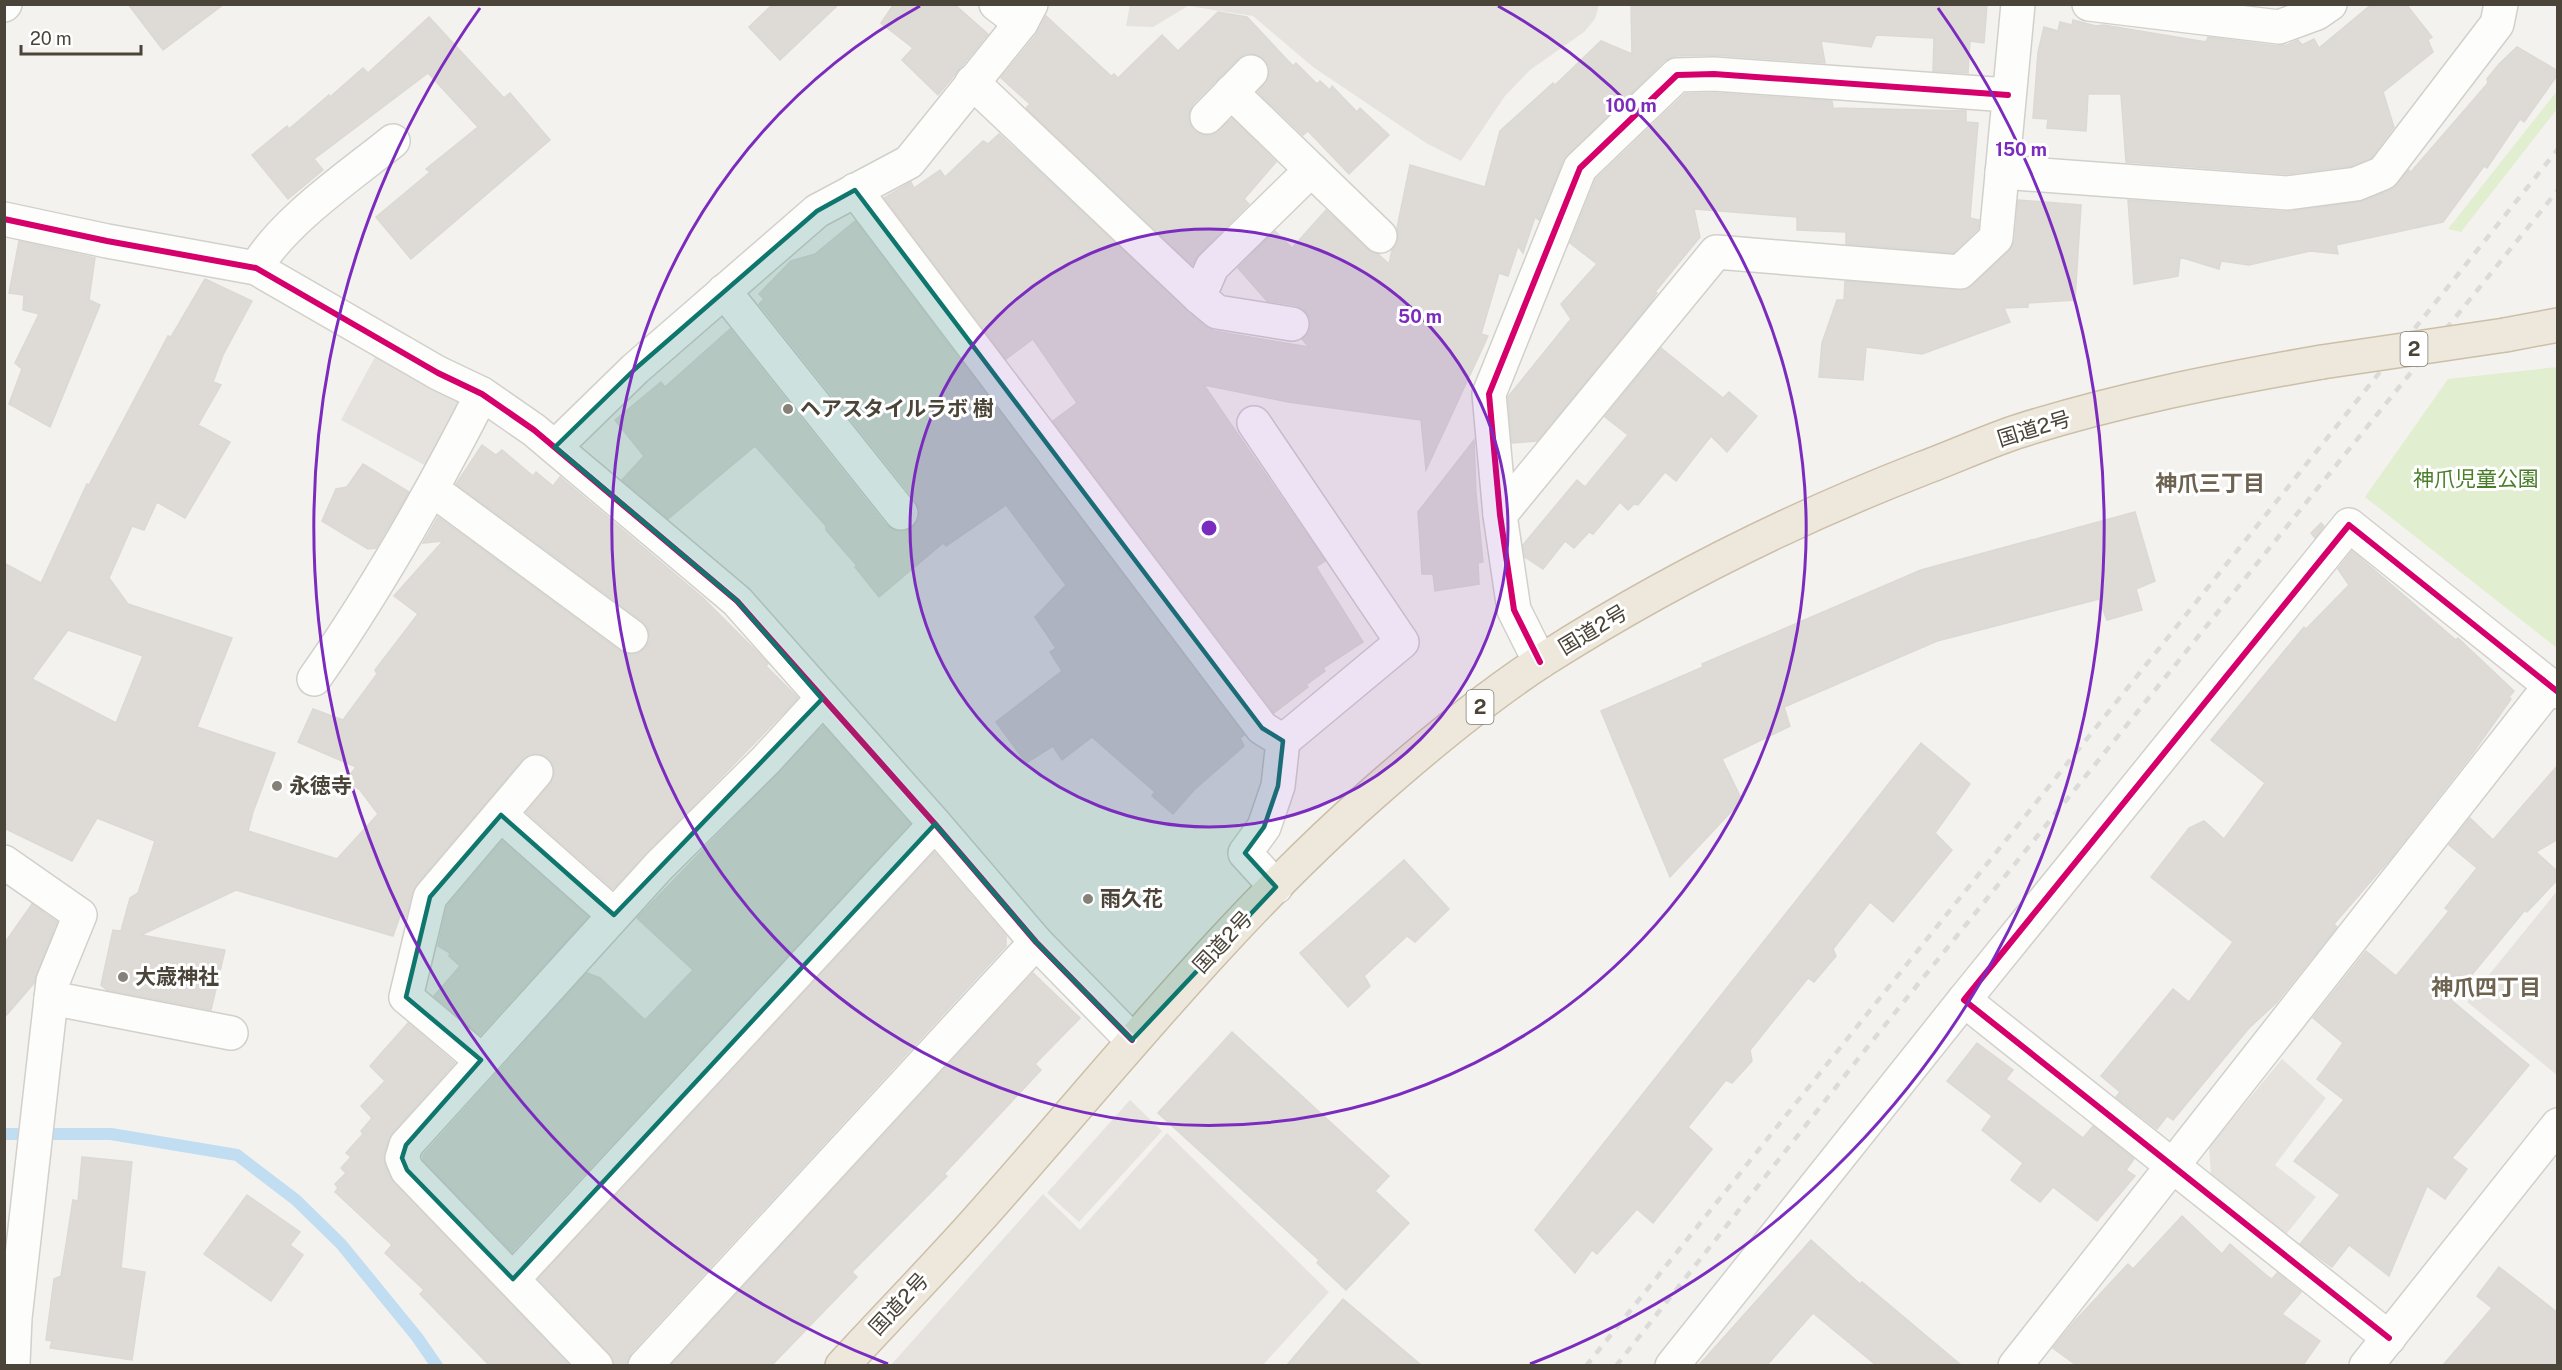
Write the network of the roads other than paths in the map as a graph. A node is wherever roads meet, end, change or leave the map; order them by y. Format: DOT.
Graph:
graph roads {
  1 [pos="2018,4"];
  2 [pos="2089,4"];
  3 [pos="2330,4"];
  4 [pos="2501,4"];
  5 [pos="1016,11"];
  6 [pos="972,82"];
  7 [pos="2008,95"];
  8 [pos="1207,117"];
  9 [pos="393,141"];
  10 [pos="1311,170"];
  11 [pos="2002,172"];
  12 [pos="855,190"];
  13 [pos="4,219"];
  14 [pos="1380,236"];
  15 [pos="262,259"];
  16 [pos="724,291"];
  17 [pos="1198,297"];
  18 [pos="1292,324"];
  19 [pos="2558,325"];
  20 [pos="482,394"];
  21 [pos="1254,423"];
  22 [pos="555,447"];
  23 [pos="433,490"];
  24 [pos="901,513"];
  25 [pos="1500,514"];
  26 [pos="631,636"];
  27 [pos="1540,662"];
  28 [pos="314,679"];
  29 [pos="2554,689"];
  30 [pos="822,699"];
  31 [pos="1282,741"];
  32 [pos="536,772"];
  33 [pos="501,815"];
  34 [pos="935,824"];
  35 [pos="4,862"];
  36 [pos="1276,887"];
  37 [pos="614,915"];
  38 [pos="1036,942"];
  39 [pos="51,998"];
  40 [pos="1964,1000"];
  41 [pos="231,1033"];
  42 [pos="1132,1040"];
  43 [pos="481,1060"];
  44 [pos="2558,1125"];
  45 [pos="2172,1167"];
  46 [pos="513,1279"];
  47 [pos="2389,1338"];
  48 [pos="12,1362"];
  49 [pos="596,1365"];
  50 [pos="645,1365"];
  51 [pos="842,1365"];
  52 [pos="1672,1365"];
  53 [pos="2014,1365"];
  54 [pos="2366,1365"];
  1 -- 7 [label="street"];
  2 -- 3 [label="street"];
  4 -- 11 [label="street"];
  5 -- 6 [label="street"];
  6 -- 12 [label="street"];
  6 -- 17 [label="street"];
  7 -- 11 [label="street"];
  7 -- 25 [label="street"];
  8 -- 10 [label="street"];
  9 -- 15 [label="street"];
  10 -- 14 [label="street"];
  10 -- 17 [label="street"];
  11 -- 25 [label="street"];
  12 -- 16 [label="street"];
  12 -- 31 [label="street"];
  13 -- 15 [label="street"];
  15 -- 20 [label="street"];
  16 -- 22 [label="street"];
  16 -- 24 [label="street"];
  17 -- 18 [label="street"];
  19 -- 27 [label="highway, 国道2号 / 2, bridge"];
  20 -- 22 [label="street"];
  20 -- 23 [label="street"];
  21 -- 31 [label="street"];
  22 -- 30 [label="street"];
  23 -- 26 [label="street"];
  23 -- 28 [label="street"];
  25 -- 27 [label="street"];
  27 -- 36 [label="highway, 国道2号 / 2"];
  29 -- 40 [label="street"];
  29 -- 45 [label="street"];
  30 -- 34 [label="street"];
  30 -- 37 [label="street"];
  31 -- 36 [label="street"];
  32 -- 33 [label="street"];
  33 -- 37 [label="street"];
  33 -- 43 [label="street"];
  34 -- 38 [label="street"];
  34 -- 46 [label="street"];
  35 -- 39 [label="street"];
  36 -- 42 [label="highway, 国道2号 / 2"];
  37 -- 43 [label="street"];
  38 -- 42 [label="street"];
  38 -- 50 [label="street"];
  39 -- 41 [label="street"];
  39 -- 48 [label="street"];
  40 -- 45 [label="street"];
  40 -- 52 [label="street"];
  42 -- 51 [label="highway, 国道2号 / 2"];
  43 -- 46 [label="street"];
  44 -- 47 [label="street"];
  45 -- 47 [label="street"];
  45 -- 53 [label="street"];
  46 -- 49 [label="street"];
  47 -- 54 [label="street"];
}
